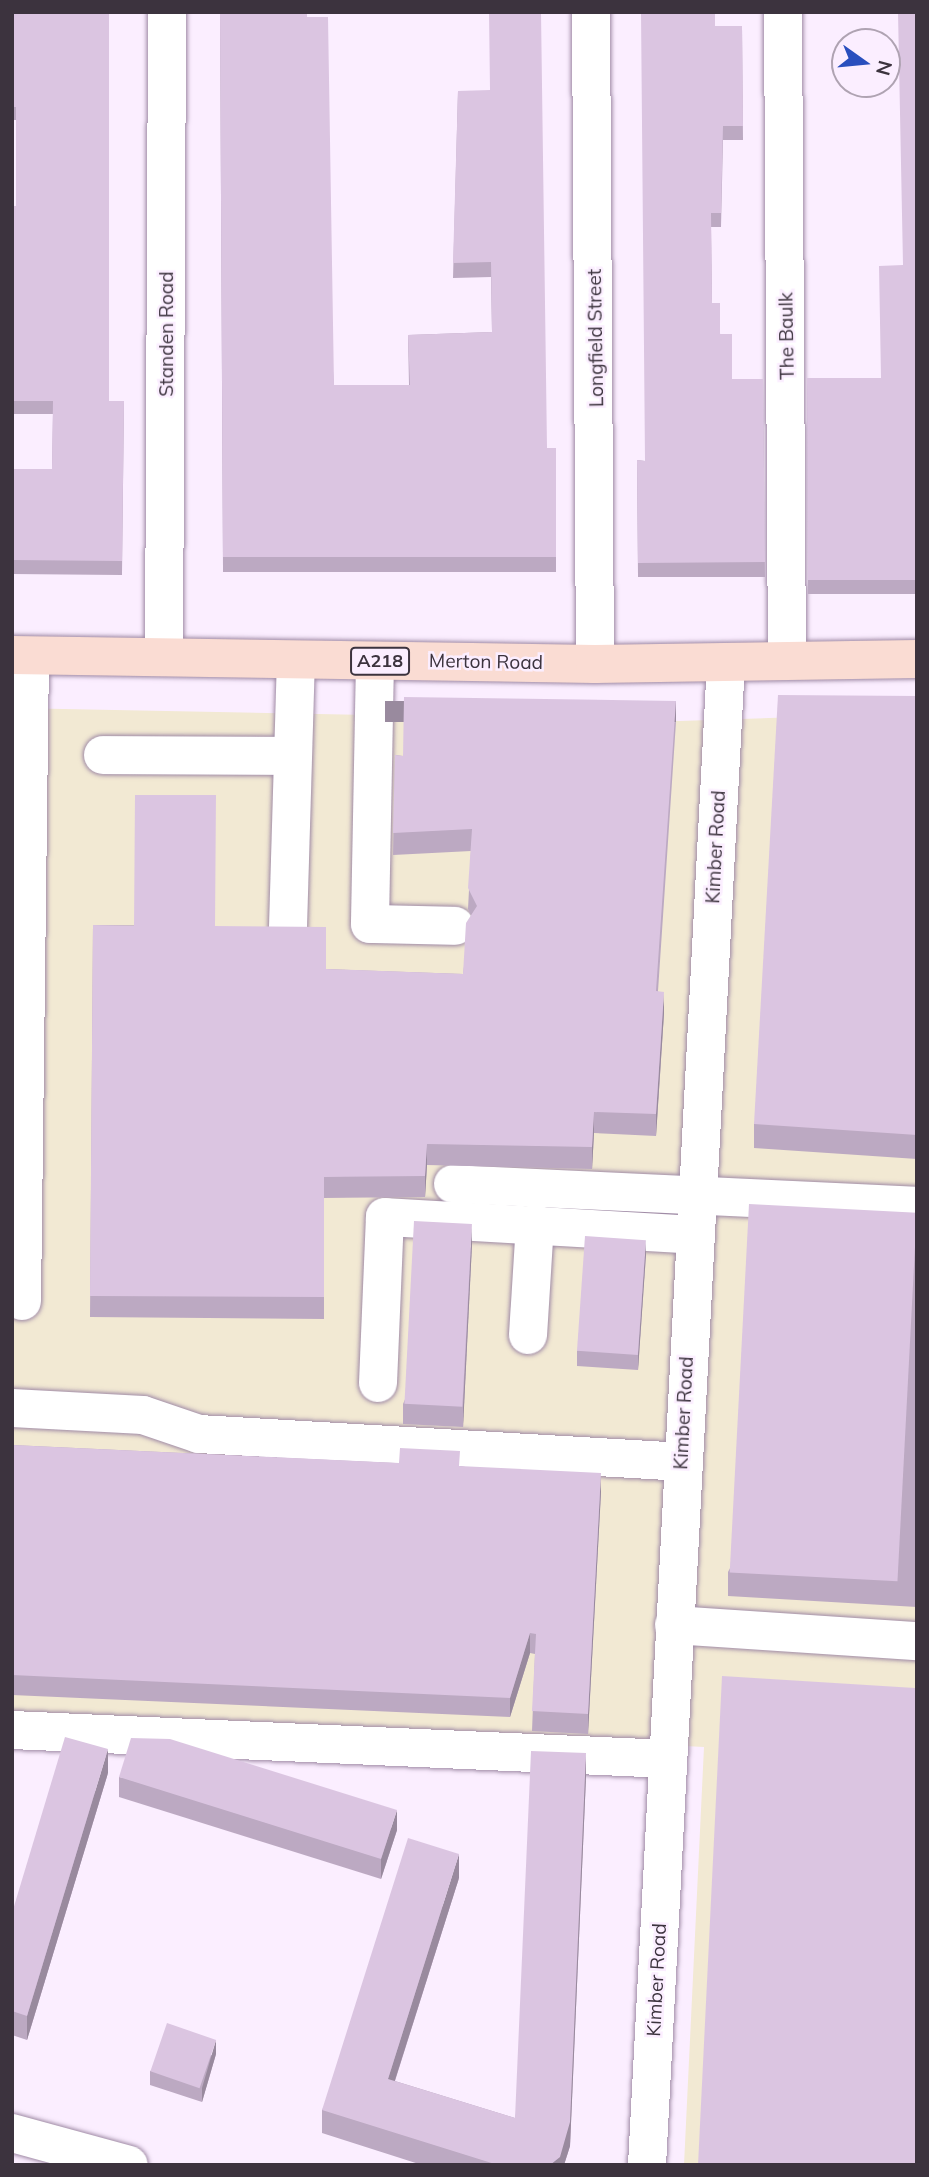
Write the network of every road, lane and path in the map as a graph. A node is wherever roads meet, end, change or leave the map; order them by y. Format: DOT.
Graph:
graph roads {
  1 [pos="167,12"];
  2 [pos="591,12"];
  3 [pos="783,12"];
  4 [pos="21,655"];
  5 [pos="164,657"];
  6 [pos="787,659"];
  7 [pos="917,659"];
  8 [pos="296,660"];
  9 [pos="375,661"];
  10 [pos="726,662"];
  11 [pos="595,664"];
  12 [pos="103,755"];
  13 [pos="289,756"];
  14 [pos="455,926"];
  15 [pos="288,927"];
  16 [pos="453,1184"];
  17 [pos="695,1198"];
  18 [pos="917,1206"];
  19 [pos="536,1223"];
  20 [pos="694,1235"];
  21 [pos="22,1301"];
  22 [pos="528,1335"];
  23 [pos="378,1382"];
  24 [pos="12,1408"];
  25 [pos="682,1462"];
  26 [pos="674,1625"];
  27 [pos="917,1641"];
  28 [pos="12,1730"];
  29 [pos="668,1759"];
  30 [pos="12,2133"];
  31 [pos="129,2165"];
  32 [pos="647,2165"];
  1 -- 5 [label="street, Standen Road"];
  2 -- 11 [label="street, Longfield Street"];
  3 -- 6 [label="street, The Baulk"];
  4 -- 5 [label="main road, Merton Road / A218"];
  4 -- 21 [label="street"];
  5 -- 8 [label="main road, Merton Road / A218"];
  6 -- 7 [label="main road, Merton Road / A218"];
  6 -- 10 [label="main road, Merton Road / A218"];
  8 -- 9 [label="main road, Merton Road / A218"];
  8 -- 13 [label="street"];
  9 -- 11 [label="main road, Merton Road / A218"];
  9 -- 14 [label="street"];
  10 -- 11 [label="main road, Merton Road / A218"];
  10 -- 17 [label="street, Kimber Road"];
  12 -- 13 [label="street"];
  13 -- 15 [label="street"];
  16 -- 17 [label="street"];
  17 -- 18 [label="street"];
  17 -- 20 [label="street, Kimber Road"];
  19 -- 20 [label="street"];
  19 -- 22 [label="street"];
  19 -- 23 [label="street"];
  20 -- 25 [label="street, Kimber Road"];
  24 -- 25 [label="street"];
  25 -- 26 [label="street, Kimber Road"];
  26 -- 27 [label="street"];
  26 -- 29 [label="street, Kimber Road"];
  28 -- 29 [label="street"];
  29 -- 32 [label="street, Kimber Road"];
  30 -- 31 [label="street"];
}
